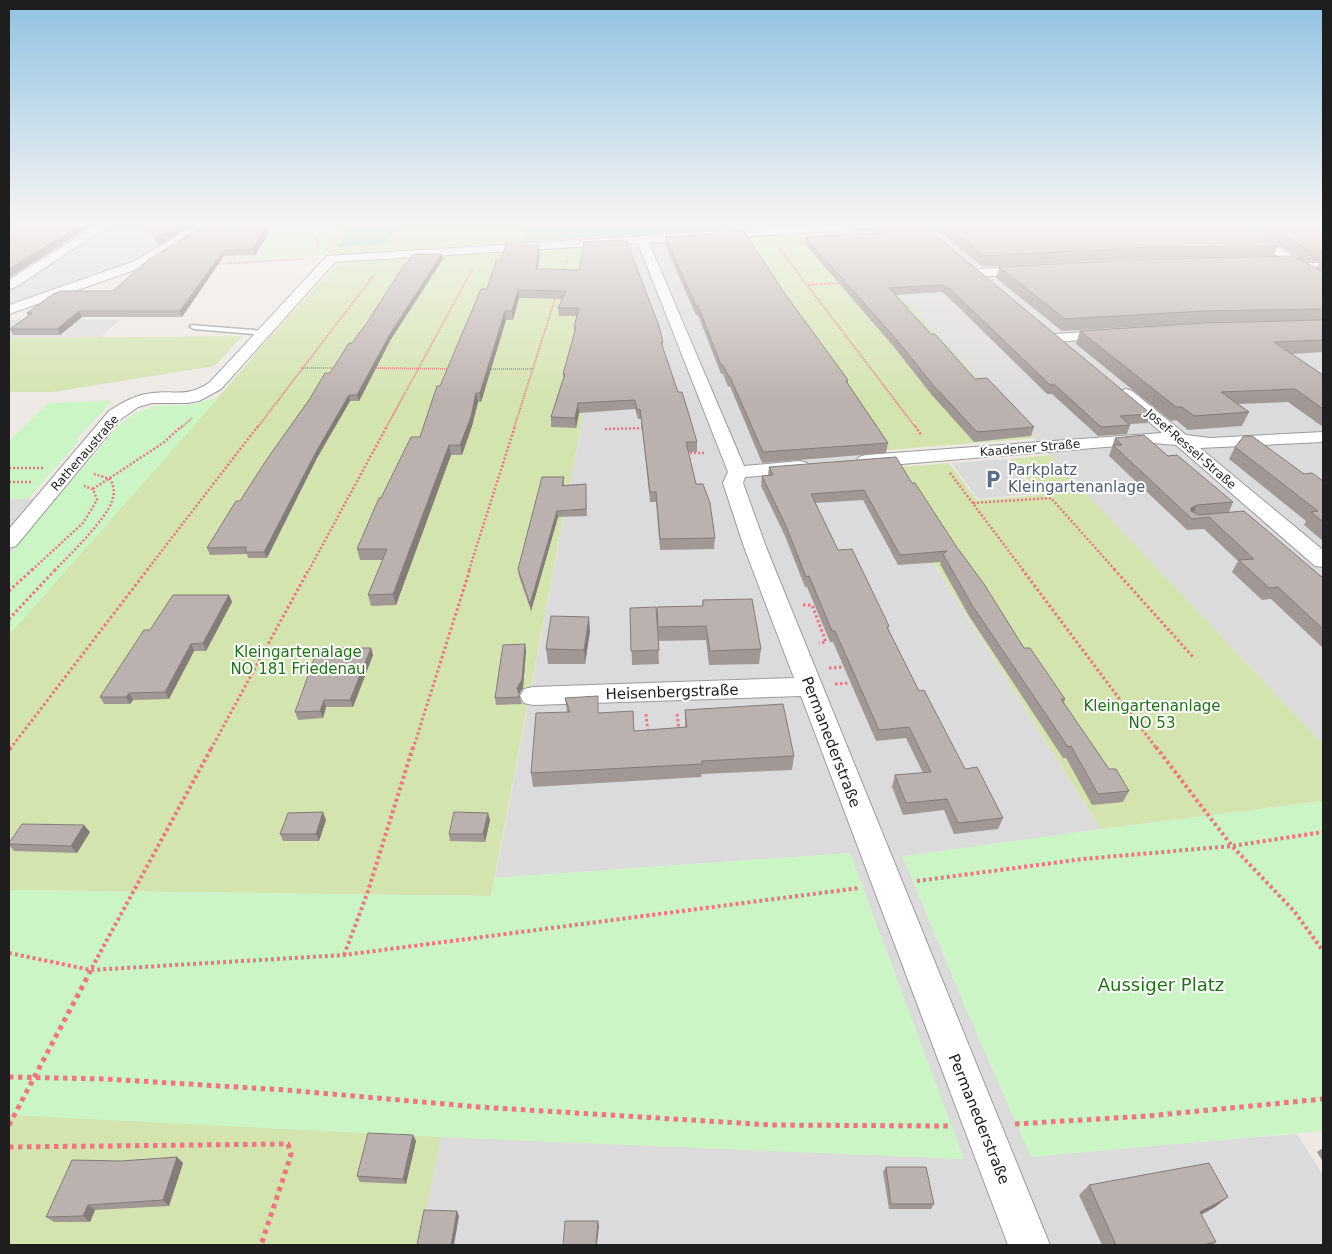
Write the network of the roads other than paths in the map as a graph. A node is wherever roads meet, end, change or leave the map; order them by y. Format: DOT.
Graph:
graph roads {
  1 [pos="89,282"];
  2 [pos="310,282"];
  3 [pos="659,282"];
  4 [pos="990,282"];
  5 [pos="1000,290"];
  6 [pos="9,310"];
  7 [pos="1043,326"];
  8 [pos="194,327"];
  9 [pos="264,332"];
  10 [pos="1124,334"];
  11 [pos="1057,338"];
  12 [pos="1072,350"];
  13 [pos="1110,381"];
  14 [pos="1323,437"];
  15 [pos="1180,440"];
  16 [pos="851,463"];
  17 [pos="813,466"];
  18 [pos="737,472"];
  19 [pos="1268,515"];
  20 [pos="1250,517"];
  21 [pos="9,542"];
  22 [pos="1323,561"];
  23 [pos="810,687"];
  24 [pos="533,696"];
  25 [pos="1029,1245"];
  1 -- 6 [label="street"];
  2 -- 9 [label="street"];
  3 -- 18 [label="street, Permanederstraße"];
  4 -- 5 [label="street"];
  7 -- 11 [label="street"];
  8 -- 9 [label="lane"];
  9 -- 21 [label="street, Rathenaustraße"];
  10 -- 11 [label="street"];
  11 -- 12 [label="street"];
  13 -- 15 [label="street, Josef-Ressel-Straße"];
  14 -- 15 [label="street, Kaadener Straße"];
  15 -- 16 [label="street, Kaadener Straße"];
  15 -- 19 [label="street, Josef-Ressel-Straße"];
  17 -- 18 [label="street"];
  18 -- 23 [label="street, Permanederstraße"];
  19 -- 20 [label="lane"];
  19 -- 22 [label="street, Josef-Ressel-Straße"];
  23 -- 24 [label="street, Heisenbergstraße"];
  23 -- 25 [label="street, Permanederstraße"];
}
